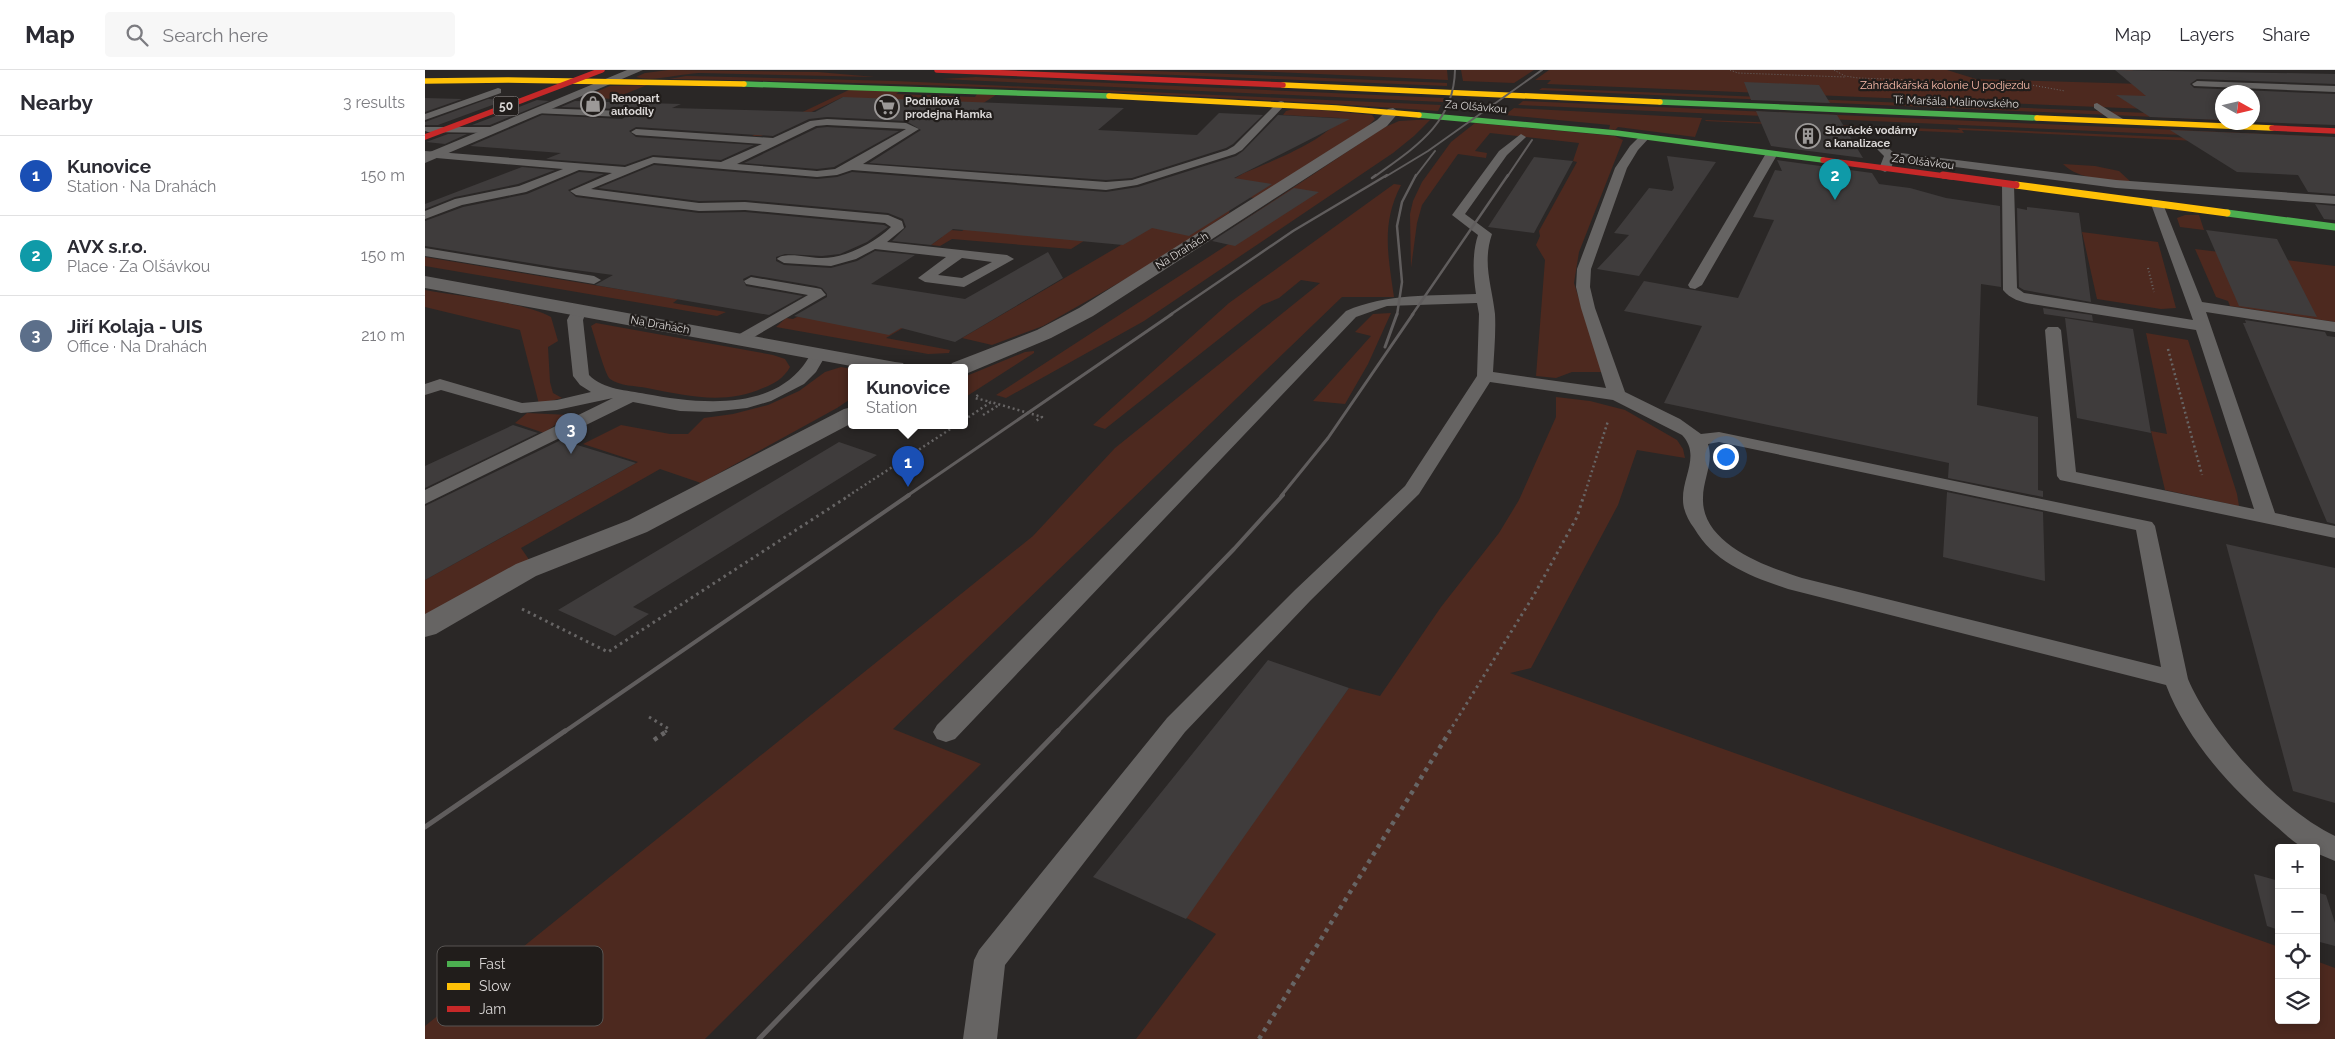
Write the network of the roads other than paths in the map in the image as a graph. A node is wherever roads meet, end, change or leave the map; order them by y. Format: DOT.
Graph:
graph roads {
  1 [pos="637,70"];
  2 [pos="937,70"];
  3 [pos="950,70"];
  4 [pos="606,75"];
  5 [pos="425,81"];
  6 [pos="2197,84"];
  7 [pos="2335,88"];
  8 [pos="498,91"];
  9 [pos="1281,104"];
  10 [pos="2097,106"];
  11 [pos="538,111"];
  12 [pos="1393,112"];
  13 [pos="622,114"];
  14 [pos="426,118"];
  15 [pos="2119,121"];
  16 [pos="425,128"];
  17 [pos="493,130"];
  18 [pos="2335,131"];
  19 [pos="636,132"];
  20 [pos="425,136"];
  21 [pos="1521,136"];
  22 [pos="1645,138"];
  23 [pos="774,142"];
  24 [pos="1859,142"];
  25 [pos="428,155"];
  26 [pos="1771,155"];
  27 [pos="1890,155"];
  28 [pos="580,166"];
  29 [pos="724,166"];
  30 [pos="851,166"];
  31 [pos="1885,169"];
  32 [pos="626,170"];
  33 [pos="2008,185"];
  34 [pos="2335,200"];
  35 [pos="2157,204"];
  36 [pos="425,215"];
  37 [pos="2335,227"];
  38 [pos="873,245"];
  39 [pos="425,252"];
  40 [pos="959,254"];
  41 [pos="784,259"];
  42 [pos="594,280"];
  43 [pos="751,281"];
  44 [pos="425,282"];
  45 [pos="1695,284"];
  46 [pos="1484,298"];
  47 [pos="2196,306"];
  48 [pos="579,310"];
  49 [pos="2203,326"];
  50 [pos="2335,327"];
  51 [pos="2053,330"];
  52 [pos="742,339"];
  53 [pos="819,353"];
  54 [pos="875,364"];
  55 [pos="968,364"];
  56 [pos="1485,376"];
  57 [pos="425,390"];
  58 [pos="611,392"];
  59 [pos="1617,395"];
  60 [pos="631,396"];
  61 [pos="848,416"];
  62 [pos="1697,440"];
  63 [pos="425,498"];
  64 [pos="2267,518"];
  65 [pos="2335,532"];
  66 [pos="425,627"];
  67 [pos="2175,679"];
  68 [pos="946,732"];
  69 [pos="2334,850"];
  70 [pos="980,1039"];
  1 -- 4 [label="street"];
  2 -- 3 [label="street, Tř. Maršála Malinovského"];
  3 -- 15 [label="street, Tř. Maršála Malinovského"];
  4 -- 5 [label="street, Za Olšávkou"];
  4 -- 9 [label="street, Za Olšávkou"];
  4 -- 11 [label="street"];
  4 -- 20 [label="street, 50"];
  6 -- 7 [label="lane"];
  8 -- 14 [label="lane"];
  9 -- 12 [label="street, Za Olšávkou"];
  9 -- 30 [label="lane"];
  10 -- 15 [label="lane"];
  11 -- 13 [label="lane"];
  11 -- 17 [label="street"];
  12 -- 22 [label="street, Za Olšávkou"];
  12 -- 55 [label="street, Na Drahách"];
  15 -- 18 [label="street, Tř. Maršála Malinovského"];
  16 -- 17 [label="lane"];
  17 -- 25 [label="street"];
  19 -- 23 [label="lane"];
  21 -- 46 [label="lane"];
  22 -- 26 [label="street, Za Olšávkou"];
  22 -- 59 [label="lane"];
  23 -- 29 [label="lane"];
  23 -- 30 [label="lane"];
  24 -- 27 [label="lane"];
  25 -- 28 [label="lane"];
  26 -- 31 [label="street, Za Olšávkou"];
  26 -- 45 [label="lane"];
  27 -- 31 [label="lane"];
  27 -- 34 [label="lane"];
  28 -- 32 [label="lane"];
  28 -- 36 [label="lane"];
  29 -- 30 [label="lane"];
  29 -- 32 [label="lane"];
  31 -- 33 [label="street, Za Olšávkou"];
  32 -- 38 [label="lane"];
  33 -- 35 [label="street, Za Olšávkou"];
  33 -- 49 [label="lane"];
  35 -- 37 [label="street, Za Olšávkou"];
  35 -- 47 [label="lane"];
  38 -- 40 [label="lane"];
  38 -- 41 [label="lane"];
  39 -- 42 [label="lane"];
  40 -- 40 [label="lane"];
  43 -- 52 [label="lane"];
  44 -- 48 [label="street, Na Drahách"];
  46 -- 56 [label="lane"];
  46 -- 68 [label="lane"];
  47 -- 49 [label="lane"];
  47 -- 50 [label="lane"];
  48 -- 52 [label="street, Na Drahách"];
  48 -- 58 [label="lane"];
  49 -- 64 [label="lane"];
  51 -- 64 [label="lane"];
  52 -- 53 [label="street, Na Drahách"];
  53 -- 54 [label="street, Na Drahách"];
  53 -- 60 [label="lane"];
  56 -- 59 [label="lane"];
  56 -- 70 [label="lane"];
  57 -- 58 [label="lane"];
  58 -- 60 [label="lane"];
  59 -- 62 [label="lane"];
  60 -- 63 [label="lane"];
  61 -- 66 [label="street"];
  62 -- 67 [label="lane"];
  62 -- 67 [label="lane"];
  64 -- 65 [label="lane"];
  67 -- 69 [label="lane"];
}
